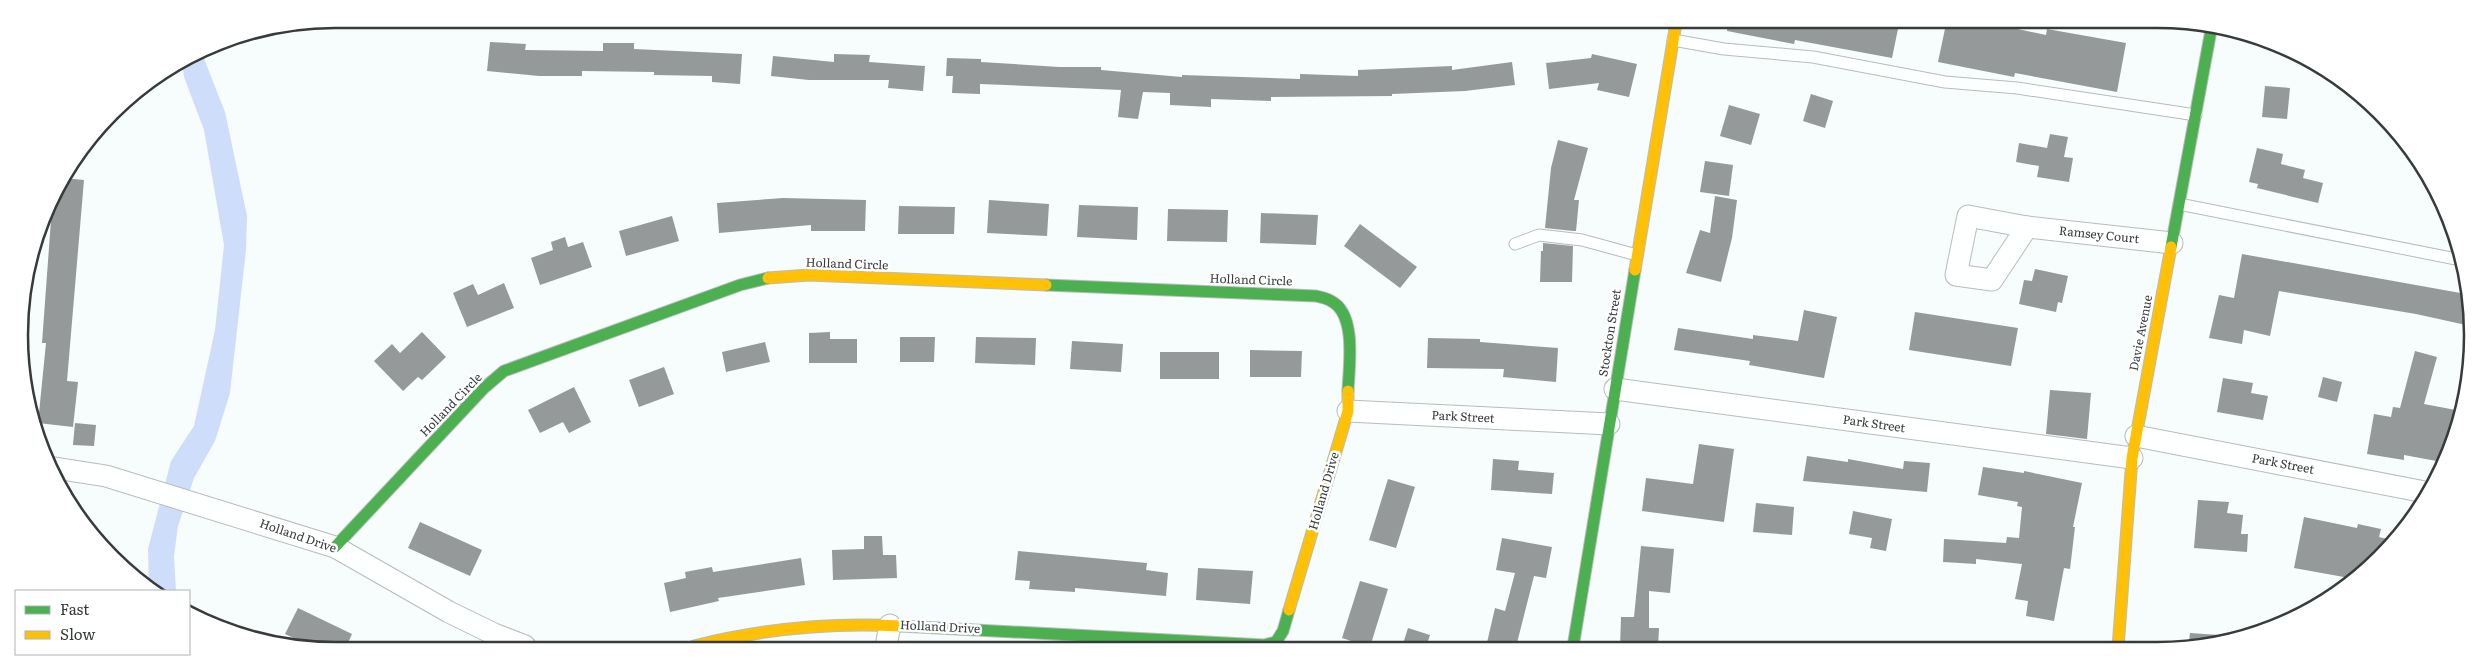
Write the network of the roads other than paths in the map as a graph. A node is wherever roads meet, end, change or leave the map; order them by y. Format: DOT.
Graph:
graph roads {
  1 [pos="1675,28"];
  2 [pos="2211,32"];
  3 [pos="1673,40"];
  4 [pos="2196,115"];
  5 [pos="2179,204"];
  6 [pos="2027,227"];
  7 [pos="2172,243"];
  8 [pos="1516,244"];
  9 [pos="1637,255"];
  10 [pos="2454,259"];
  11 [pos="1615,389"];
  12 [pos="1348,411"];
  13 [pos="1608,424"];
  14 [pos="2136,436"];
  15 [pos="2132,458"];
  16 [pos="58,468"];
  17 [pos="2421,491"];
  18 [pos="336,547"];
  19 [pos="890,625"];
  20 [pos="515,642"];
  21 [pos="710,642"];
  22 [pos="887,642"];
  23 [pos="1208,642"];
  24 [pos="1276,642"];
  25 [pos="1574,642"];
  26 [pos="2118,642"];
  1 -- 3 [label="street, Stockton Street"];
  2 -- 4 [label="street, Davie Avenue"];
  3 -- 4 [label="lane"];
  3 -- 9 [label="street, Stockton Street"];
  4 -- 5 [label="street, Davie Avenue"];
  5 -- 7 [label="street, Davie Avenue"];
  5 -- 10 [label="lane"];
  6 -- 7 [label="street, Ramsey Court"];
  7 -- 14 [label="street, Davie Avenue"];
  8 -- 9 [label="lane"];
  9 -- 11 [label="street, Stockton Street"];
  11 -- 13 [label="street, Stockton Street"];
  11 -- 15 [label="street, Park Street"];
  12 -- 13 [label="street, Park Street"];
  12 -- 18 [label="street, Holland Circle"];
  12 -- 24 [label="street, Holland Drive"];
  13 -- 25 [label="street, Stockton Street"];
  14 -- 15 [label="street, Davie Avenue"];
  14 -- 17 [label="street, Park Street"];
  15 -- 26 [label="street, Davie Avenue"];
  16 -- 18 [label="street, Holland Drive"];
  18 -- 20 [label="street, Holland Drive"];
  19 -- 21 [label="street, Holland Drive"];
  19 -- 22 [label="street"];
  19 -- 23 [label="street, Holland Drive"];
}
